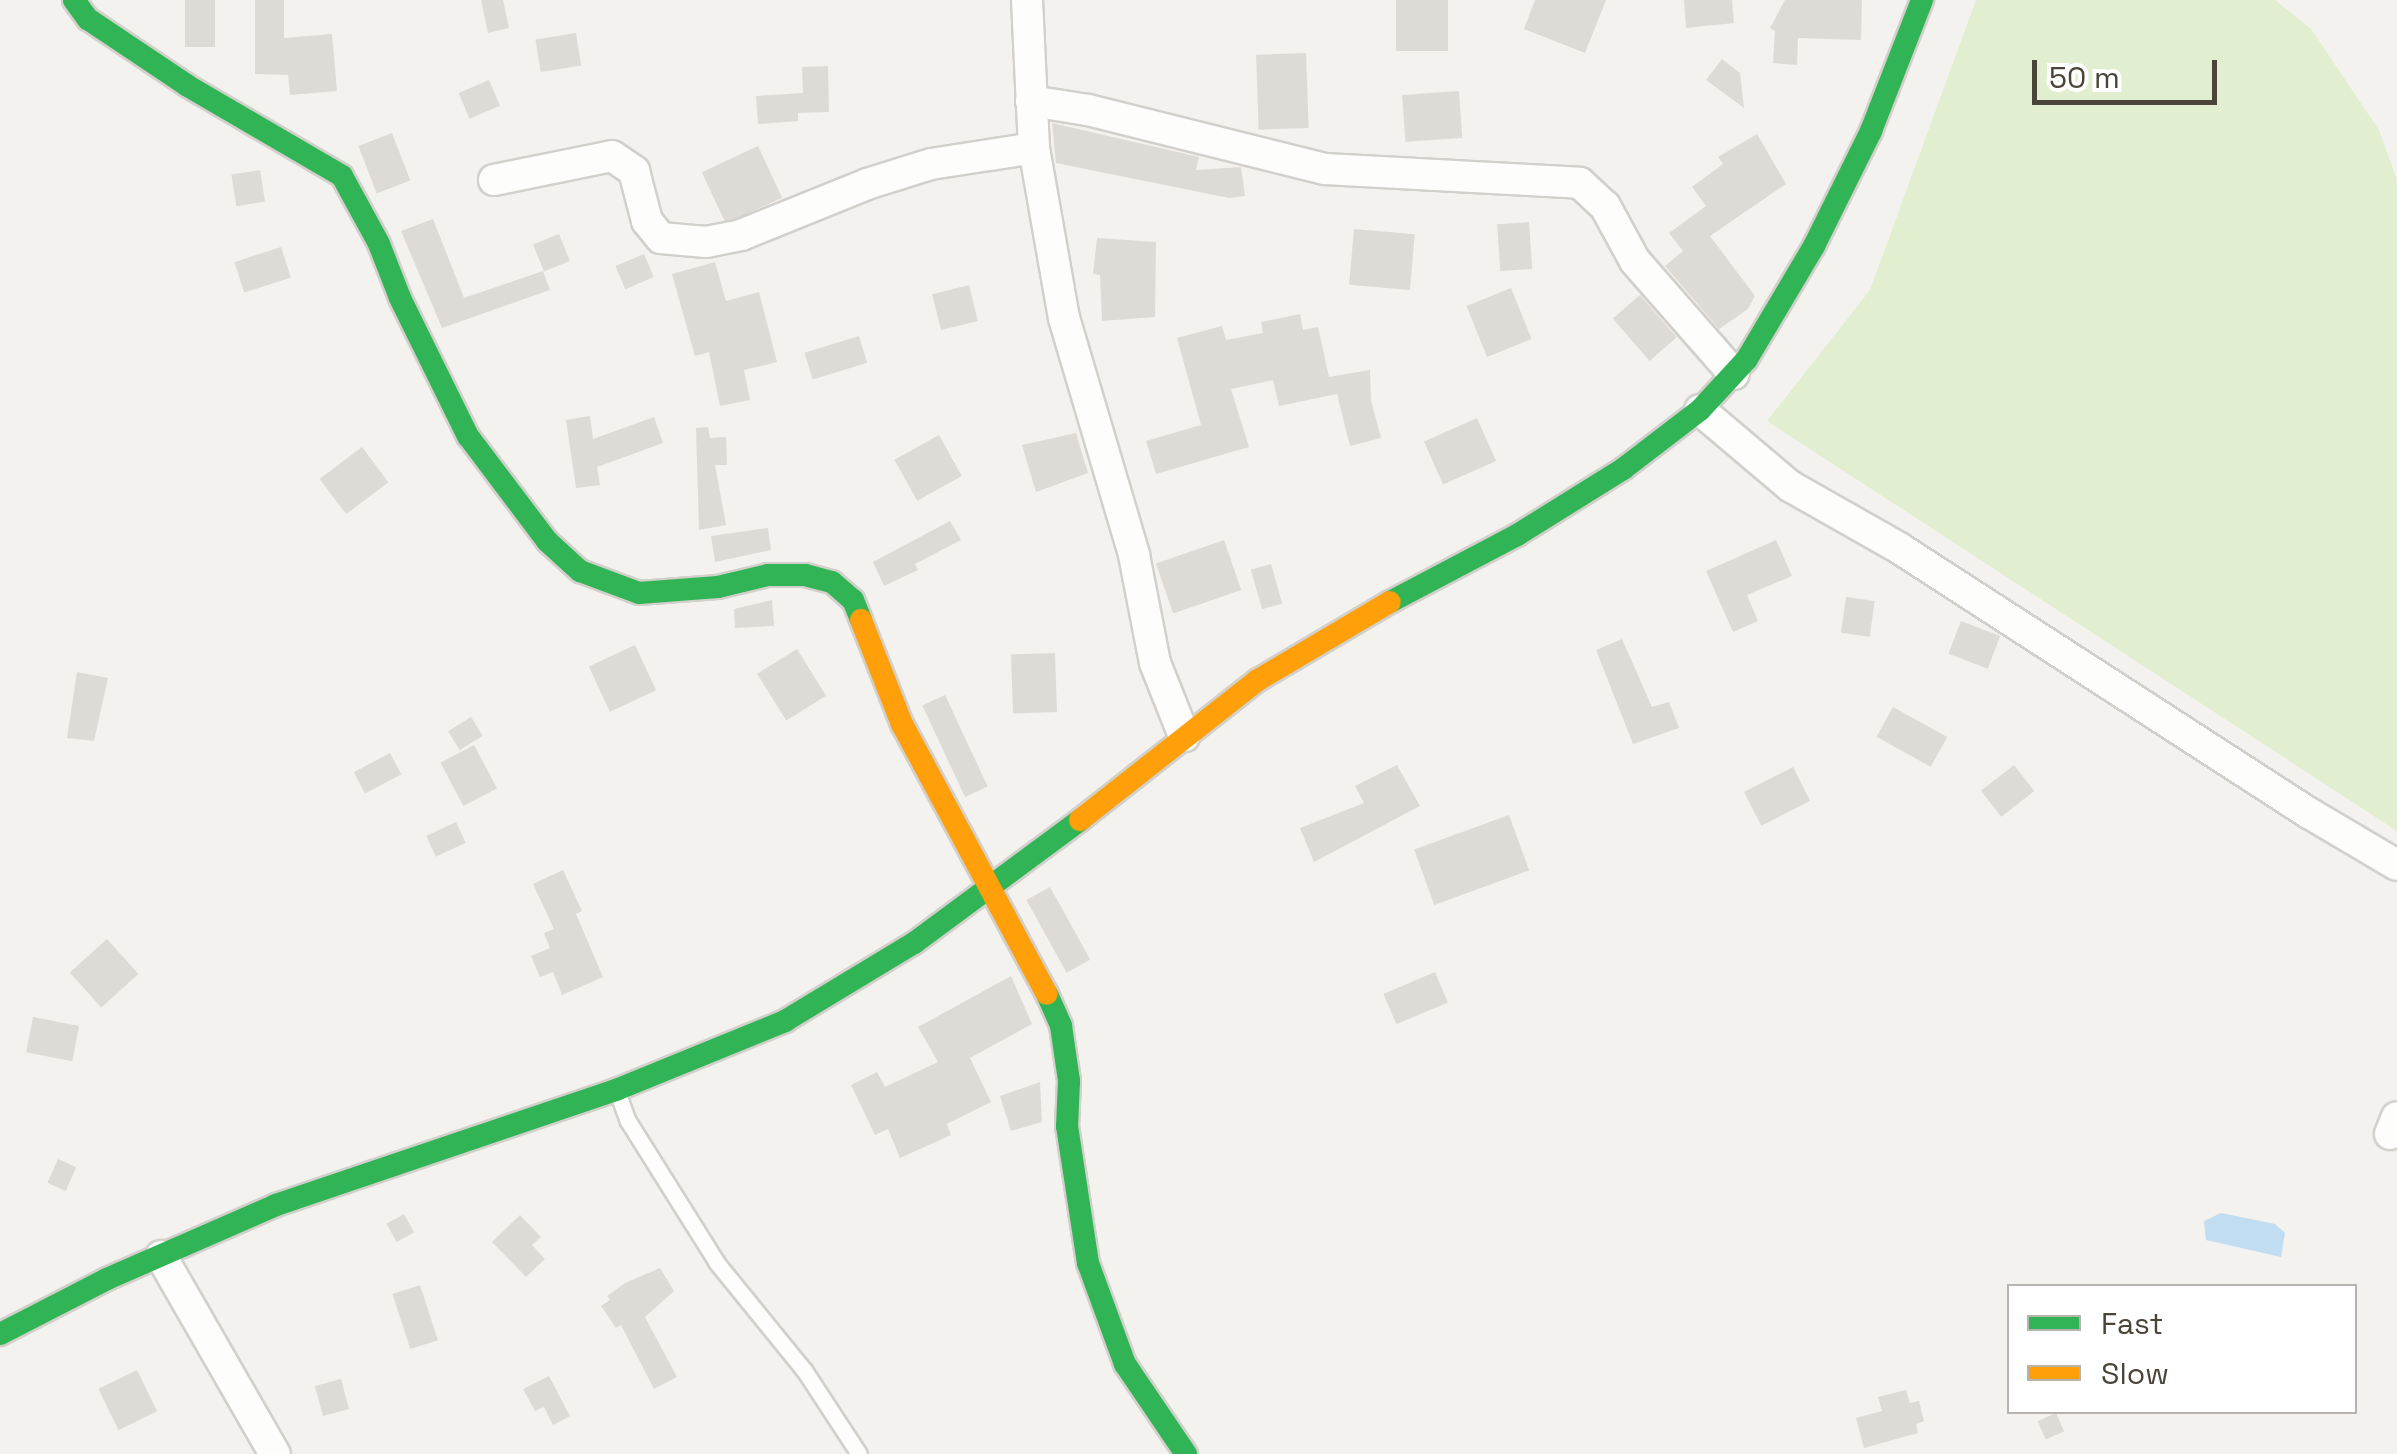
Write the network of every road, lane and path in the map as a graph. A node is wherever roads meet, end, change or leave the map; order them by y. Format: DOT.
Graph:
graph roads {
  1 [pos="74,0"];
  2 [pos="1028,0"];
  3 [pos="1922,0"];
  4 [pos="1031,100"];
  5 [pos="1034,148"];
  6 [pos="494,180"];
  7 [pos="1734,374"];
  8 [pos="1700,410"];
  9 [pos="1184,736"];
  10 [pos="2397,865"];
  11 [pos="992,886"];
  12 [pos="616,1090"];
  13 [pos="161,1256"];
  14 [pos="0,1334"];
  15 [pos="275,1454"];
  16 [pos="858,1454"];
  17 [pos="1186,1454"];
  1 -- 11 [label="street"];
  2 -- 4 [label="street"];
  3 -- 7 [label="street"];
  4 -- 5 [label="street"];
  4 -- 7 [label="street"];
  5 -- 6 [label="street"];
  5 -- 9 [label="street"];
  7 -- 8 [label="street"];
  8 -- 9 [label="street"];
  8 -- 10 [label="street"];
  9 -- 11 [label="street"];
  11 -- 12 [label="street"];
  11 -- 17 [label="street"];
  12 -- 13 [label="street"];
  12 -- 16 [label="lane"];
  13 -- 14 [label="street"];
  13 -- 15 [label="street"];
}
